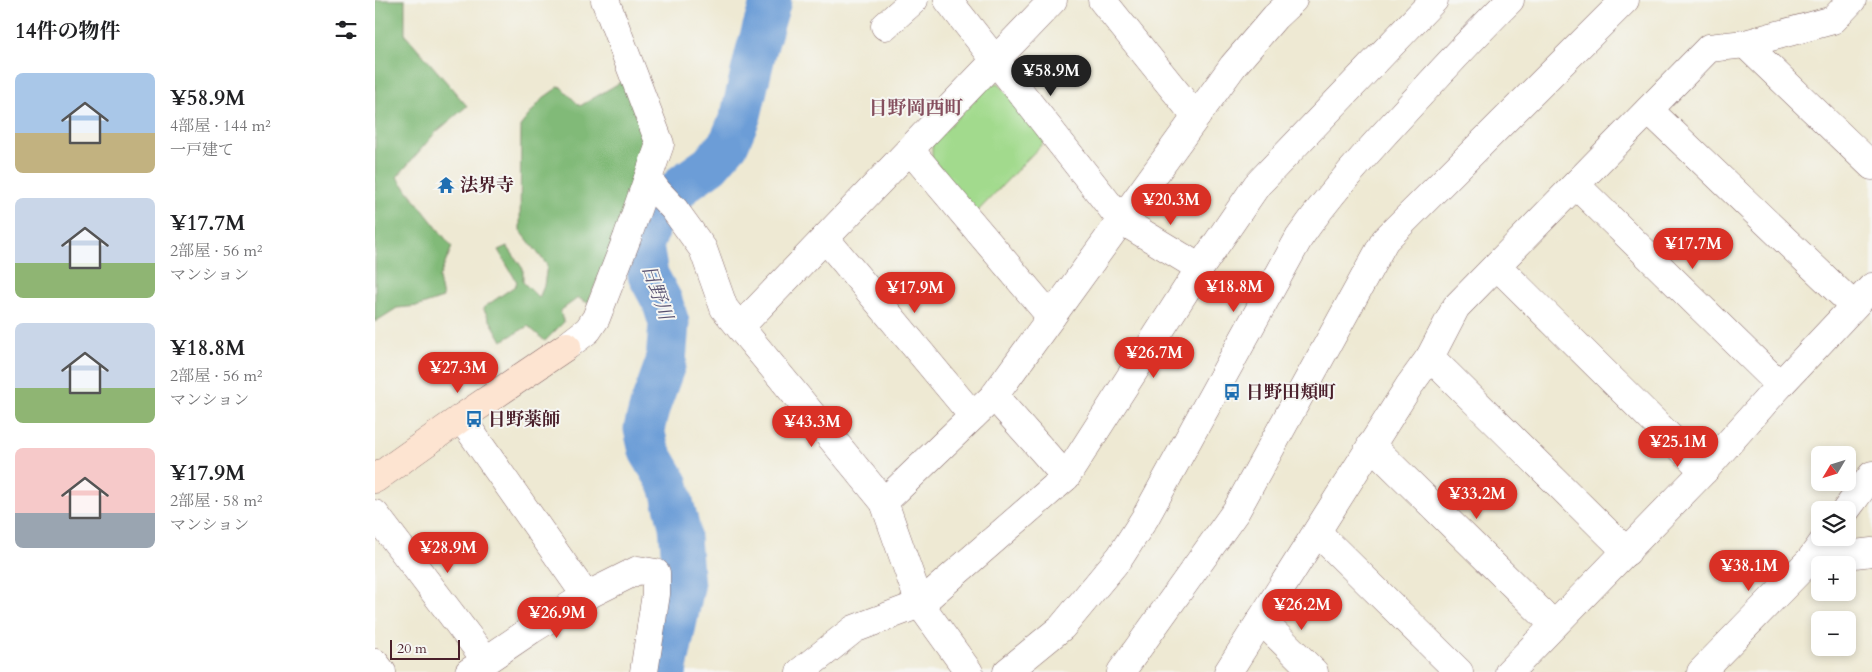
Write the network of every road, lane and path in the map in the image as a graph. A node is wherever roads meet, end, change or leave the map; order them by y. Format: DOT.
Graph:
graph roads {
  1 [pos="605,0"];
  2 [pos="914,0"];
  3 [pos="949,0"];
  4 [pos="1053,0"];
  5 [pos="1102,0"];
  6 [pos="1434,0"];
  7 [pos="1510,0"];
  8 [pos="1625,0"];
  9 [pos="1852,0"];
  10 [pos="1276,6"];
  11 [pos="885,26"];
  12 [pos="1745,44"];
  13 [pos="995,60"];
  14 [pos="1649,110"];
  15 [pos="1196,117"];
  16 [pos="910,150"];
  17 [pos="1867,151"];
  18 [pos="1576,185"];
  19 [pos="660,193"];
  20 [pos="1121,220"];
  21 [pos="825,238"];
  22 [pos="1497,266"];
  23 [pos="1200,268"];
  24 [pos="1863,296"];
  25 [pos="1051,317"];
  26 [pos="740,327"];
  27 [pos="567,346"];
  28 [pos="1430,357"];
  29 [pos="1780,386"];
  30 [pos="994,396"];
  31 [pos="973,416"];
  32 [pos="461,418"];
  33 [pos="1371,445"];
  34 [pos="1704,471"];
  35 [pos="1872,475"];
  36 [pos="1066,477"];
  37 [pos="375,479"];
  38 [pos="1853,501"];
  39 [pos="884,502"];
  40 [pos="375,514"];
  41 [pos="1317,532"];
  42 [pos="1819,548"];
  43 [pos="1627,552"];
  44 [pos="1872,552"];
  45 [pos="586,596"];
  46 [pos="920,604"];
  47 [pos="1261,620"];
  48 [pos="1553,624"];
  49 [pos="375,663"];
  50 [pos="477,666"];
  51 [pos="382,672"];
  52 [pos="644,672"];
  53 [pos="800,672"];
  54 [pos="969,672"];
  55 [pos="1007,672"];
  56 [pos="1121,672"];
  57 [pos="1228,672"];
  58 [pos="1314,672"];
  59 [pos="1459,672"];
  60 [pos="1509,672"];
  61 [pos="1701,672"];
  1 -- 19 [label="street"];
  2 -- 11 [label="street"];
  3 -- 13 [label="street"];
  4 -- 13 [label="street"];
  5 -- 15 [label="street"];
  6 -- 23 [label="street"];
  7 -- 55 [label="street"];
  8 -- 56 [label="street"];
  9 -- 12 [label="street"];
  10 -- 15 [label="street"];
  12 -- 14 [label="street"];
  12 -- 17 [label="street"];
  13 -- 16 [label="street"];
  13 -- 20 [label="street"];
  14 -- 18 [label="street"];
  14 -- 24 [label="street"];
  15 -- 20 [label="street"];
  16 -- 21 [label="street"];
  16 -- 25 [label="street"];
  18 -- 22 [label="street"];
  18 -- 29 [label="street"];
  19 -- 26 [label="street"];
  19 -- 27 [label="street"];
  20 -- 23 [label="street"];
  20 -- 25 [label="street"];
  21 -- 26 [label="street"];
  21 -- 31 [label="street"];
  22 -- 28 [label="street"];
  22 -- 34 [label="street"];
  23 -- 36 [label="street"];
  24 -- 29 [label="street"];
  25 -- 30 [label="street"];
  26 -- 39 [label="street"];
  27 -- 32 [label="main road"];
  28 -- 33 [label="street"];
  28 -- 43 [label="street"];
  29 -- 34 [label="street"];
  30 -- 31 [label="street"];
  30 -- 36 [label="street"];
  31 -- 39 [label="street"];
  32 -- 37 [label="main road"];
  32 -- 45 [label="street"];
  33 -- 41 [label="street"];
  33 -- 48 [label="street"];
  34 -- 43 [label="street"];
  35 -- 38 [label="street"];
  36 -- 46 [label="street"];
  39 -- 46 [label="street"];
  40 -- 50 [label="street"];
  41 -- 47 [label="street"];
  41 -- 59 [label="street"];
  42 -- 44 [label="street"];
  42 -- 61 [label="street"];
  43 -- 48 [label="street"];
  45 -- 50 [label="street"];
  45 -- 52 [label="street"];
  46 -- 53 [label="street"];
  46 -- 54 [label="street"];
  47 -- 57 [label="street"];
  47 -- 58 [label="street"];
  48 -- 60 [label="street"];
  49 -- 51 [label="street"];
}
